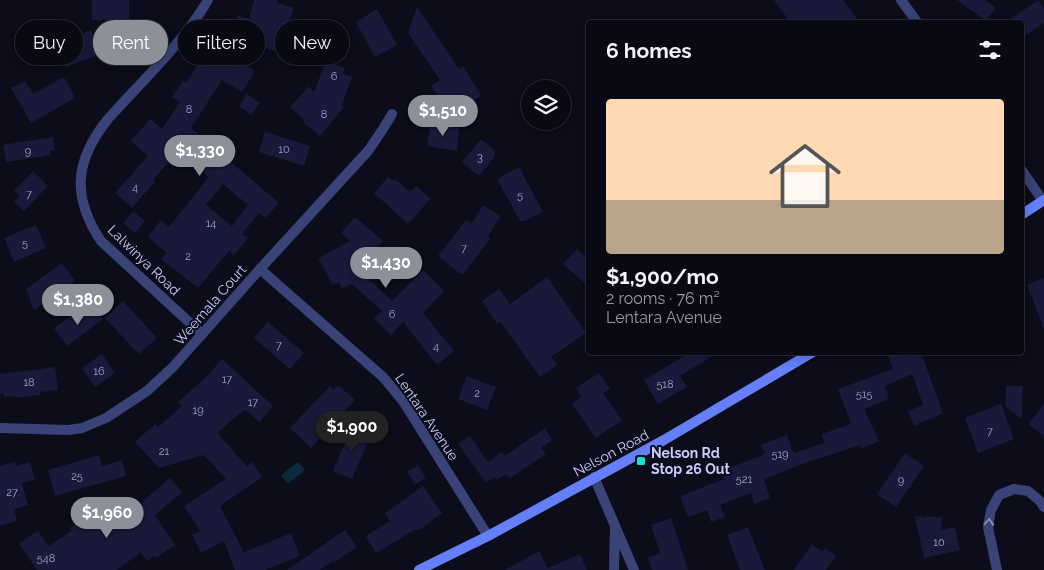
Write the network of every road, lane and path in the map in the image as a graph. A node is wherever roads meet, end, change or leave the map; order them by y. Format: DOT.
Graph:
graph roads {
  1 [pos="208,0"];
  2 [pos="900,0"];
  3 [pos="915,20"];
  4 [pos="392,114"];
  5 [pos="1024,174"];
  6 [pos="1043,200"];
  7 [pos="1024,213"];
  8 [pos="260,269"];
  9 [pos="202,334"];
  10 [pos="808,355"];
  11 [pos="0,428"];
  12 [pos="594,477"];
  13 [pos="1044,507"];
  14 [pos="615,525"];
  15 [pos="488,536"];
  16 [pos="418,570"];
  17 [pos="614,570"];
  18 [pos="634,570"];
  19 [pos="997,570"];
  1 -- 9 [label="street, Lalwinya Road"];
  2 -- 3 [label="street"];
  4 -- 8 [label="street, Weemala Court"];
  5 -- 6 [label="street"];
  6 -- 7 [label="main road"];
  8 -- 9 [label="street, Weemala Court"];
  8 -- 15 [label="street, Lentara Avenue"];
  9 -- 11 [label="street, Weemala Court"];
  10 -- 12 [label="main road, Nelson Road"];
  12 -- 14 [label="street"];
  12 -- 15 [label="main road, Nelson Road"];
  19 -- 13 [label="street, one-way"];
  14 -- 17 [label="street"];
  14 -- 18 [label="street"];
  15 -- 16 [label="main road, Nelson Road"];
}
